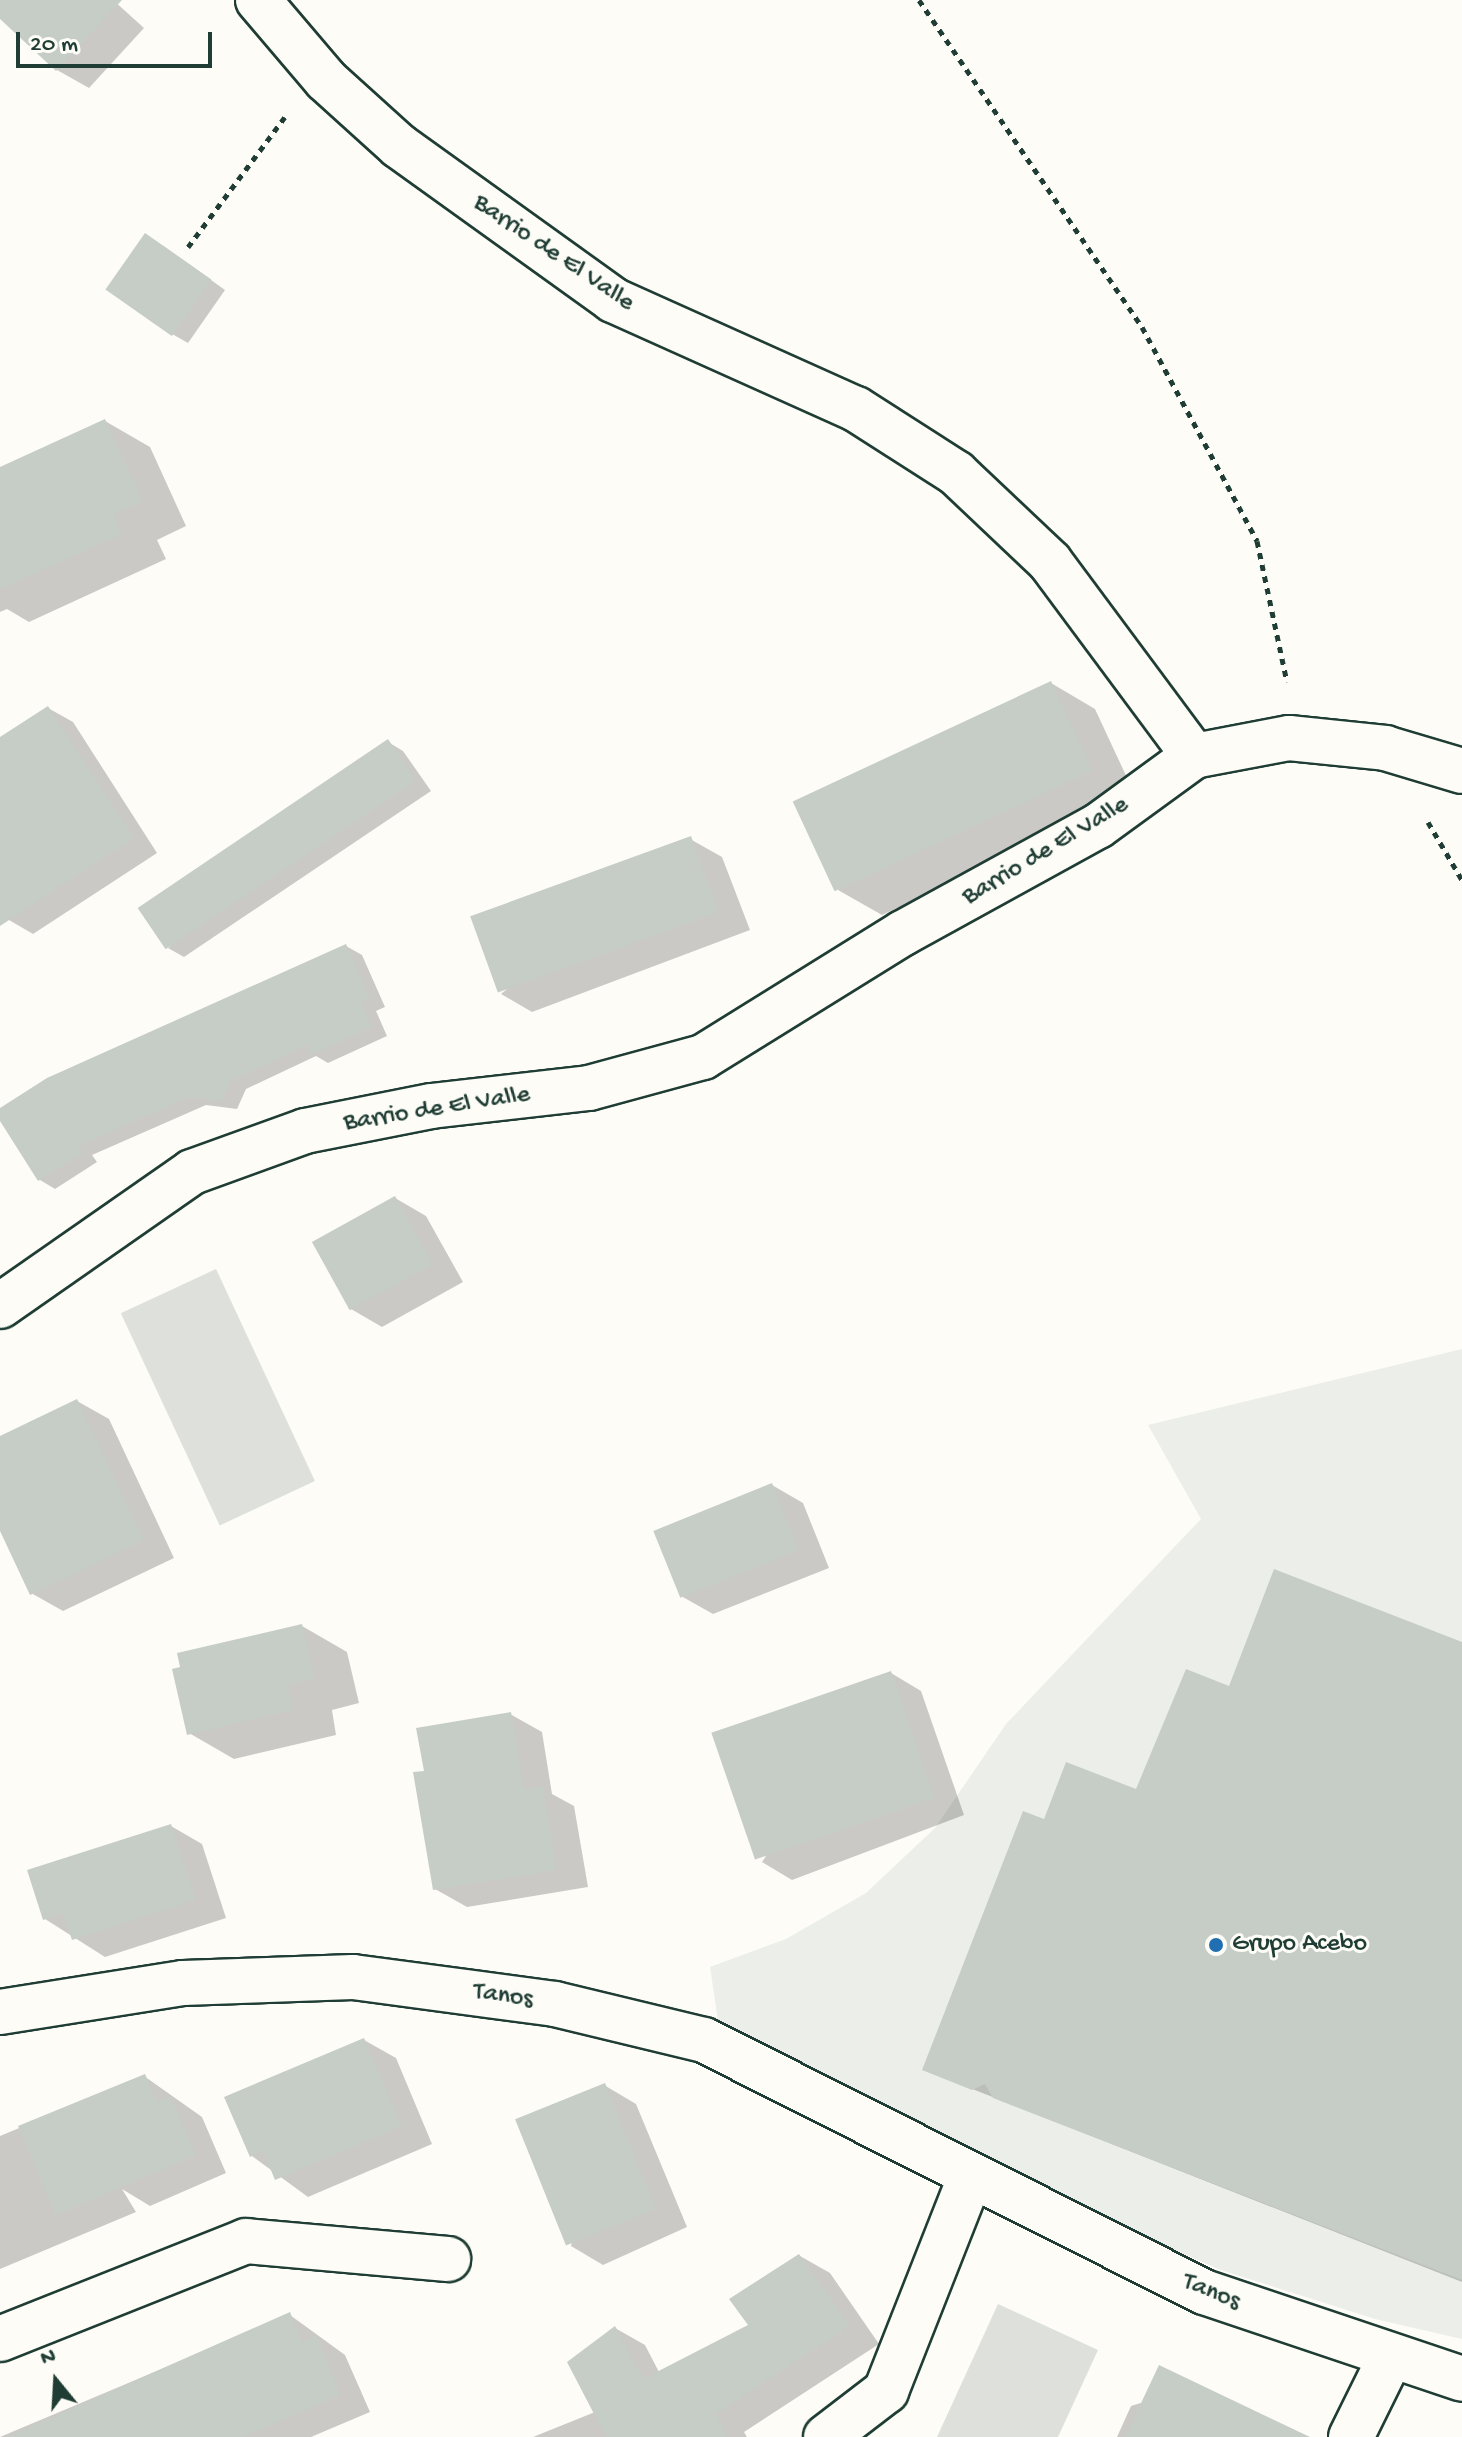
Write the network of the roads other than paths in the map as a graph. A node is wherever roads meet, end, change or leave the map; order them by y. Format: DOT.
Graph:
graph roads {
  1 [pos="258,0"];
  2 [pos="1194,756"];
  3 [pos="1462,771"];
  4 [pos="0,1306"];
  5 [pos="0,2012"];
  6 [pos="970,2178"];
  7 [pos="448,2259"];
  8 [pos="0,2339"];
  9 [pos="1390,2358"];
  10 [pos="1462,2379"];
  11 [pos="826,2437"];
  12 [pos="1351,2437"];
  1 -- 2 [label="street, Barrio de El Valle"];
  2 -- 3 [label="street"];
  2 -- 4 [label="street, Barrio de El Valle"];
  5 -- 6 [label="street, Tanos"];
  6 -- 9 [label="street, Tanos"];
  6 -- 11 [label="street"];
  7 -- 8 [label="street"];
  9 -- 10 [label="street, Tanos"];
  9 -- 12 [label="street"];
}
